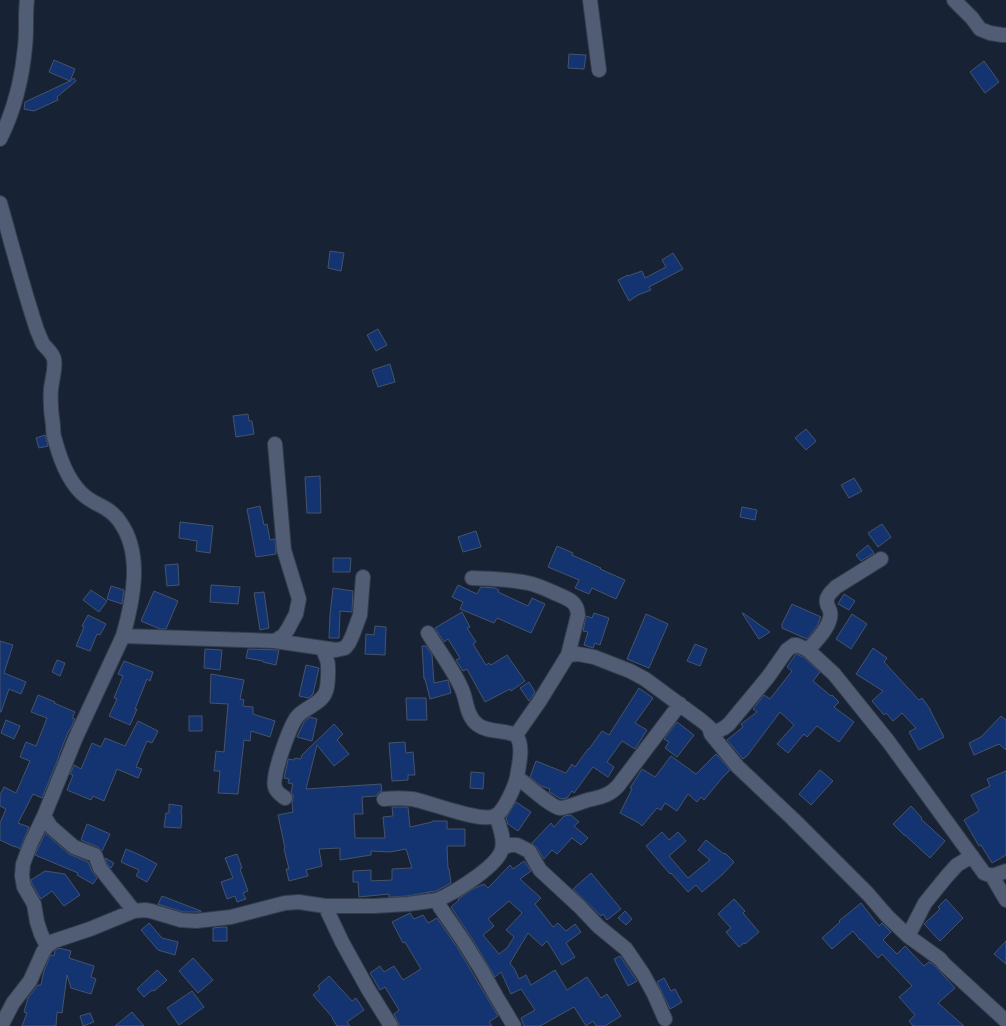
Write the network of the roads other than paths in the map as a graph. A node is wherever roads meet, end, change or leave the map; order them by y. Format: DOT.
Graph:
graph roads {
  1 [pos="27,0"];
  2 [pos="590,0"];
  3 [pos="954,0"];
  4 [pos="1006,35"];
  5 [pos="599,70"];
  6 [pos="0,139"];
  7 [pos="0,203"];
  8 [pos="275,444"];
  9 [pos="881,559"];
  10 [pos="362,577"];
  11 [pos="472,578"];
  12 [pos="428,633"];
  13 [pos="123,636"];
  14 [pos="275,641"];
  15 [pos="322,649"];
  16 [pos="808,650"];
  17 [pos="568,655"];
  18 [pos="680,704"];
  19 [pos="711,734"];
  20 [pos="516,735"];
  21 [pos="517,777"];
  22 [pos="285,798"];
  23 [pos="384,799"];
  24 [pos="496,815"];
  25 [pos="44,816"];
  26 [pos="503,848"];
  27 [pos="972,856"];
  28 [pos="1006,871"];
  29 [pos="992,876"];
  30 [pos="437,900"];
  31 [pos="1006,900"];
  32 [pos="325,906"];
  33 [pos="134,911"];
  34 [pos="908,936"];
  35 [pos="47,946"];
  36 [pos="666,1019"];
  37 [pos="1006,1021"];
  38 [pos="1,1026"];
  39 [pos="391,1026"];
  40 [pos="514,1026"];
  1 -- 6 [label="street"];
  2 -- 5 [label="street"];
  3 -- 4 [label="street"];
  7 -- 13 [label="street"];
  8 -- 14 [label="street"];
  9 -- 16 [label="street"];
  10 -- 15 [label="street"];
  11 -- 17 [label="street"];
  12 -- 20 [label="street"];
  13 -- 14 [label="street"];
  13 -- 25 [label="street"];
  14 -- 15 [label="street"];
  15 -- 22 [label="street"];
  16 -- 19 [label="street"];
  16 -- 27 [label="street"];
  17 -- 18 [label="street"];
  17 -- 20 [label="street"];
  18 -- 19 [label="street"];
  18 -- 21 [label="street"];
  19 -- 34 [label="street"];
  20 -- 21 [label="street"];
  21 -- 24 [label="street"];
  23 -- 24 [label="street"];
  24 -- 26 [label="street"];
  25 -- 33 [label="street"];
  25 -- 35 [label="street"];
  26 -- 30 [label="street"];
  26 -- 36 [label="street"];
  27 -- 29 [label="street"];
  27 -- 34 [label="street"];
  28 -- 29 [label="street"];
  29 -- 31 [label="street"];
  30 -- 32 [label="street"];
  30 -- 40 [label="street"];
  32 -- 33 [label="street"];
  32 -- 39 [label="street"];
  33 -- 35 [label="street"];
  34 -- 37 [label="street"];
  35 -- 38 [label="street"];
}
